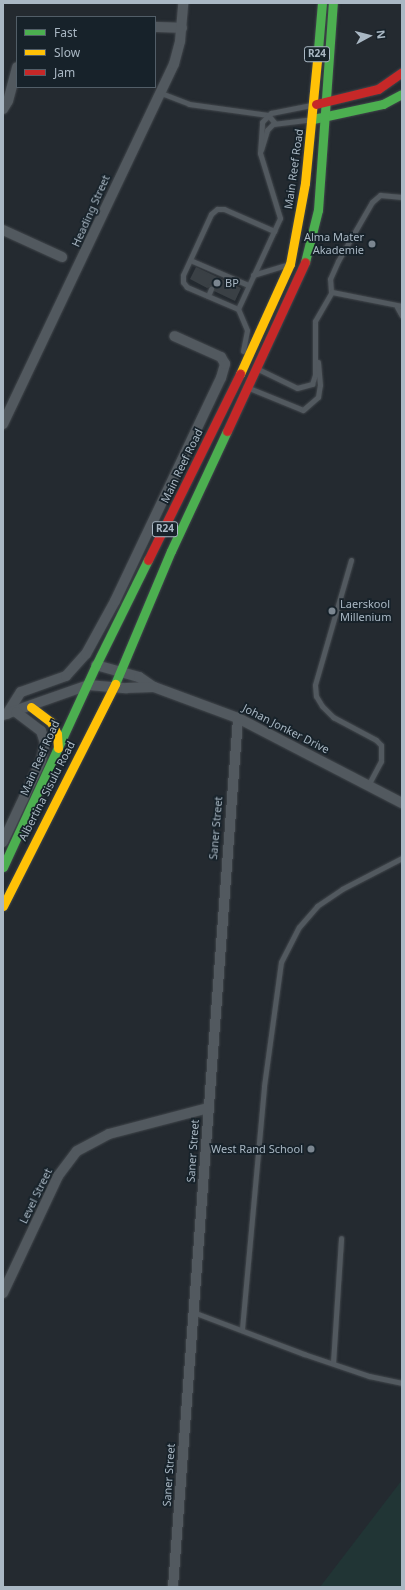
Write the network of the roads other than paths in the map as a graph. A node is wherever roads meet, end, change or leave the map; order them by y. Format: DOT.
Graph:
graph roads {
  1 [pos="183,3"];
  2 [pos="322,3"];
  3 [pos="334,3"];
  4 [pos="156,27"];
  5 [pos="182,28"];
  6 [pos="16,72"];
  7 [pos="402,72"];
  8 [pos="161,93"];
  9 [pos="402,94"];
  10 [pos="327,101"];
  11 [pos="314,104"];
  12 [pos="3,109"];
  13 [pos="268,115"];
  14 [pos="326,118"];
  15 [pos="313,119"];
  16 [pos="275,123"];
  17 [pos="260,153"];
  18 [pos="402,197"];
  19 [pos="3,230"];
  20 [pos="274,231"];
  21 [pos="62,257"];
  22 [pos="190,260"];
  23 [pos="290,264"];
  24 [pos="253,275"];
  25 [pos="248,285"];
  26 [pos="211,289"];
  27 [pos="330,292"];
  28 [pos="208,296"];
  29 [pos="400,306"];
  30 [pos="238,309"];
  31 [pos="402,316"];
  32 [pos="174,336"];
  33 [pos="315,353"];
  34 [pos="257,369"];
  35 [pos="236,381"];
  36 [pos="248,387"];
  37 [pos="3,424"];
  38 [pos="352,560"];
  39 [pos="96,665"];
  40 [pos="120,671"];
  41 [pos="88,685"];
  42 [pos="154,687"];
  43 [pos="113,688"];
  44 [pos="31,707"];
  45 [pos="9,714"];
  46 [pos="238,718"];
  47 [pos="58,748"];
  48 [pos="368,785"];
  49 [pos="402,803"];
  50 [pos="3,842"];
  51 [pos="402,858"];
  52 [pos="3,867"];
  53 [pos="3,906"];
  54 [pos="208,1108"];
  55 [pos="341,1238"];
  56 [pos="3,1293"];
  57 [pos="193,1312"];
  58 [pos="242,1329"];
  59 [pos="333,1363"];
  60 [pos="402,1383"];
  61 [pos="173,1587"];
  1 -- 5 [label="street, Heading Street"];
  2 -- 11 [label="main road, R24"];
  3 -- 10 [label="main road, R24"];
  4 -- 5 [label="street"];
  5 -- 8 [label="street, Heading Street"];
  6 -- 12 [label="street"];
  7 -- 10 [label="main road"];
  8 -- 13 [label="lane"];
  8 -- 37 [label="street, Heading Street"];
  9 -- 14 [label="main road"];
  10 -- 11 [label="main road"];
  10 -- 14 [label="main road, R24"];
  11 -- 13 [label="lane"];
  11 -- 15 [label="main road, Main Reef Road / R24"];
  13 -- 16 [label="lane"];
  13 -- 17 [label="lane"];
  14 -- 15 [label="main road"];
  14 -- 34 [label="main road, R24"];
  15 -- 16 [label="lane"];
  15 -- 23 [label="main road, Main Reef Road / R24"];
  16 -- 17 [label="lane"];
  17 -- 20 [label="lane"];
  18 -- 27 [label="lane"];
  19 -- 21 [label="street"];
  20 -- 22 [label="lane"];
  20 -- 24 [label="lane"];
  22 -- 25 [label="lane"];
  22 -- 28 [label="lane"];
  23 -- 24 [label="lane"];
  23 -- 35 [label="main road, Main Reef Road / R24"];
  24 -- 25 [label="lane"];
  25 -- 30 [label="lane"];
  26 -- 28 [label="lane"];
  27 -- 29 [label="lane"];
  27 -- 33 [label="lane"];
  28 -- 30 [label="lane"];
  29 -- 31 [label="lane"];
  30 -- 35 [label="lane"];
  32 -- 45 [label="street"];
  33 -- 34 [label="lane"];
  33 -- 36 [label="lane"];
  34 -- 36 [label="main road, R24"];
  35 -- 39 [label="main road, Main Reef Road / R24"];
  36 -- 40 [label="main road, R24"];
  38 -- 48 [label="lane"];
  39 -- 40 [label="street, Johan Jonker Drive"];
  39 -- 41 [label="main road, Main Reef Road / R24"];
  40 -- 42 [label="street, Johan Jonker Drive"];
  40 -- 43 [label="main road, R24"];
  41 -- 43 [label="street, Johan Jonker Drive"];
  41 -- 44 [label="street"];
  41 -- 47 [label="main road, Main Reef Road / R24"];
  42 -- 43 [label="street, Johan Jonker Drive"];
  42 -- 46 [label="street, Johan Jonker Drive"];
  43 -- 53 [label="main road, Albertina Sisulu Road / R24"];
  44 -- 45 [label="street"];
  44 -- 47 [label="main road"];
  45 -- 50 [label="street"];
  46 -- 48 [label="street, Johan Jonker Drive"];
  46 -- 54 [label="street, Saner Street"];
  47 -- 52 [label="main road, Main Reef Road / R24"];
  48 -- 49 [label="street, Johan Jonker Drive"];
  51 -- 58 [label="lane"];
  54 -- 56 [label="street, Level Street"];
  54 -- 57 [label="street, Saner Street"];
  55 -- 59 [label="lane"];
  57 -- 58 [label="lane"];
  57 -- 61 [label="street, Saner Street"];
  58 -- 59 [label="lane"];
  59 -- 60 [label="lane"];
}
